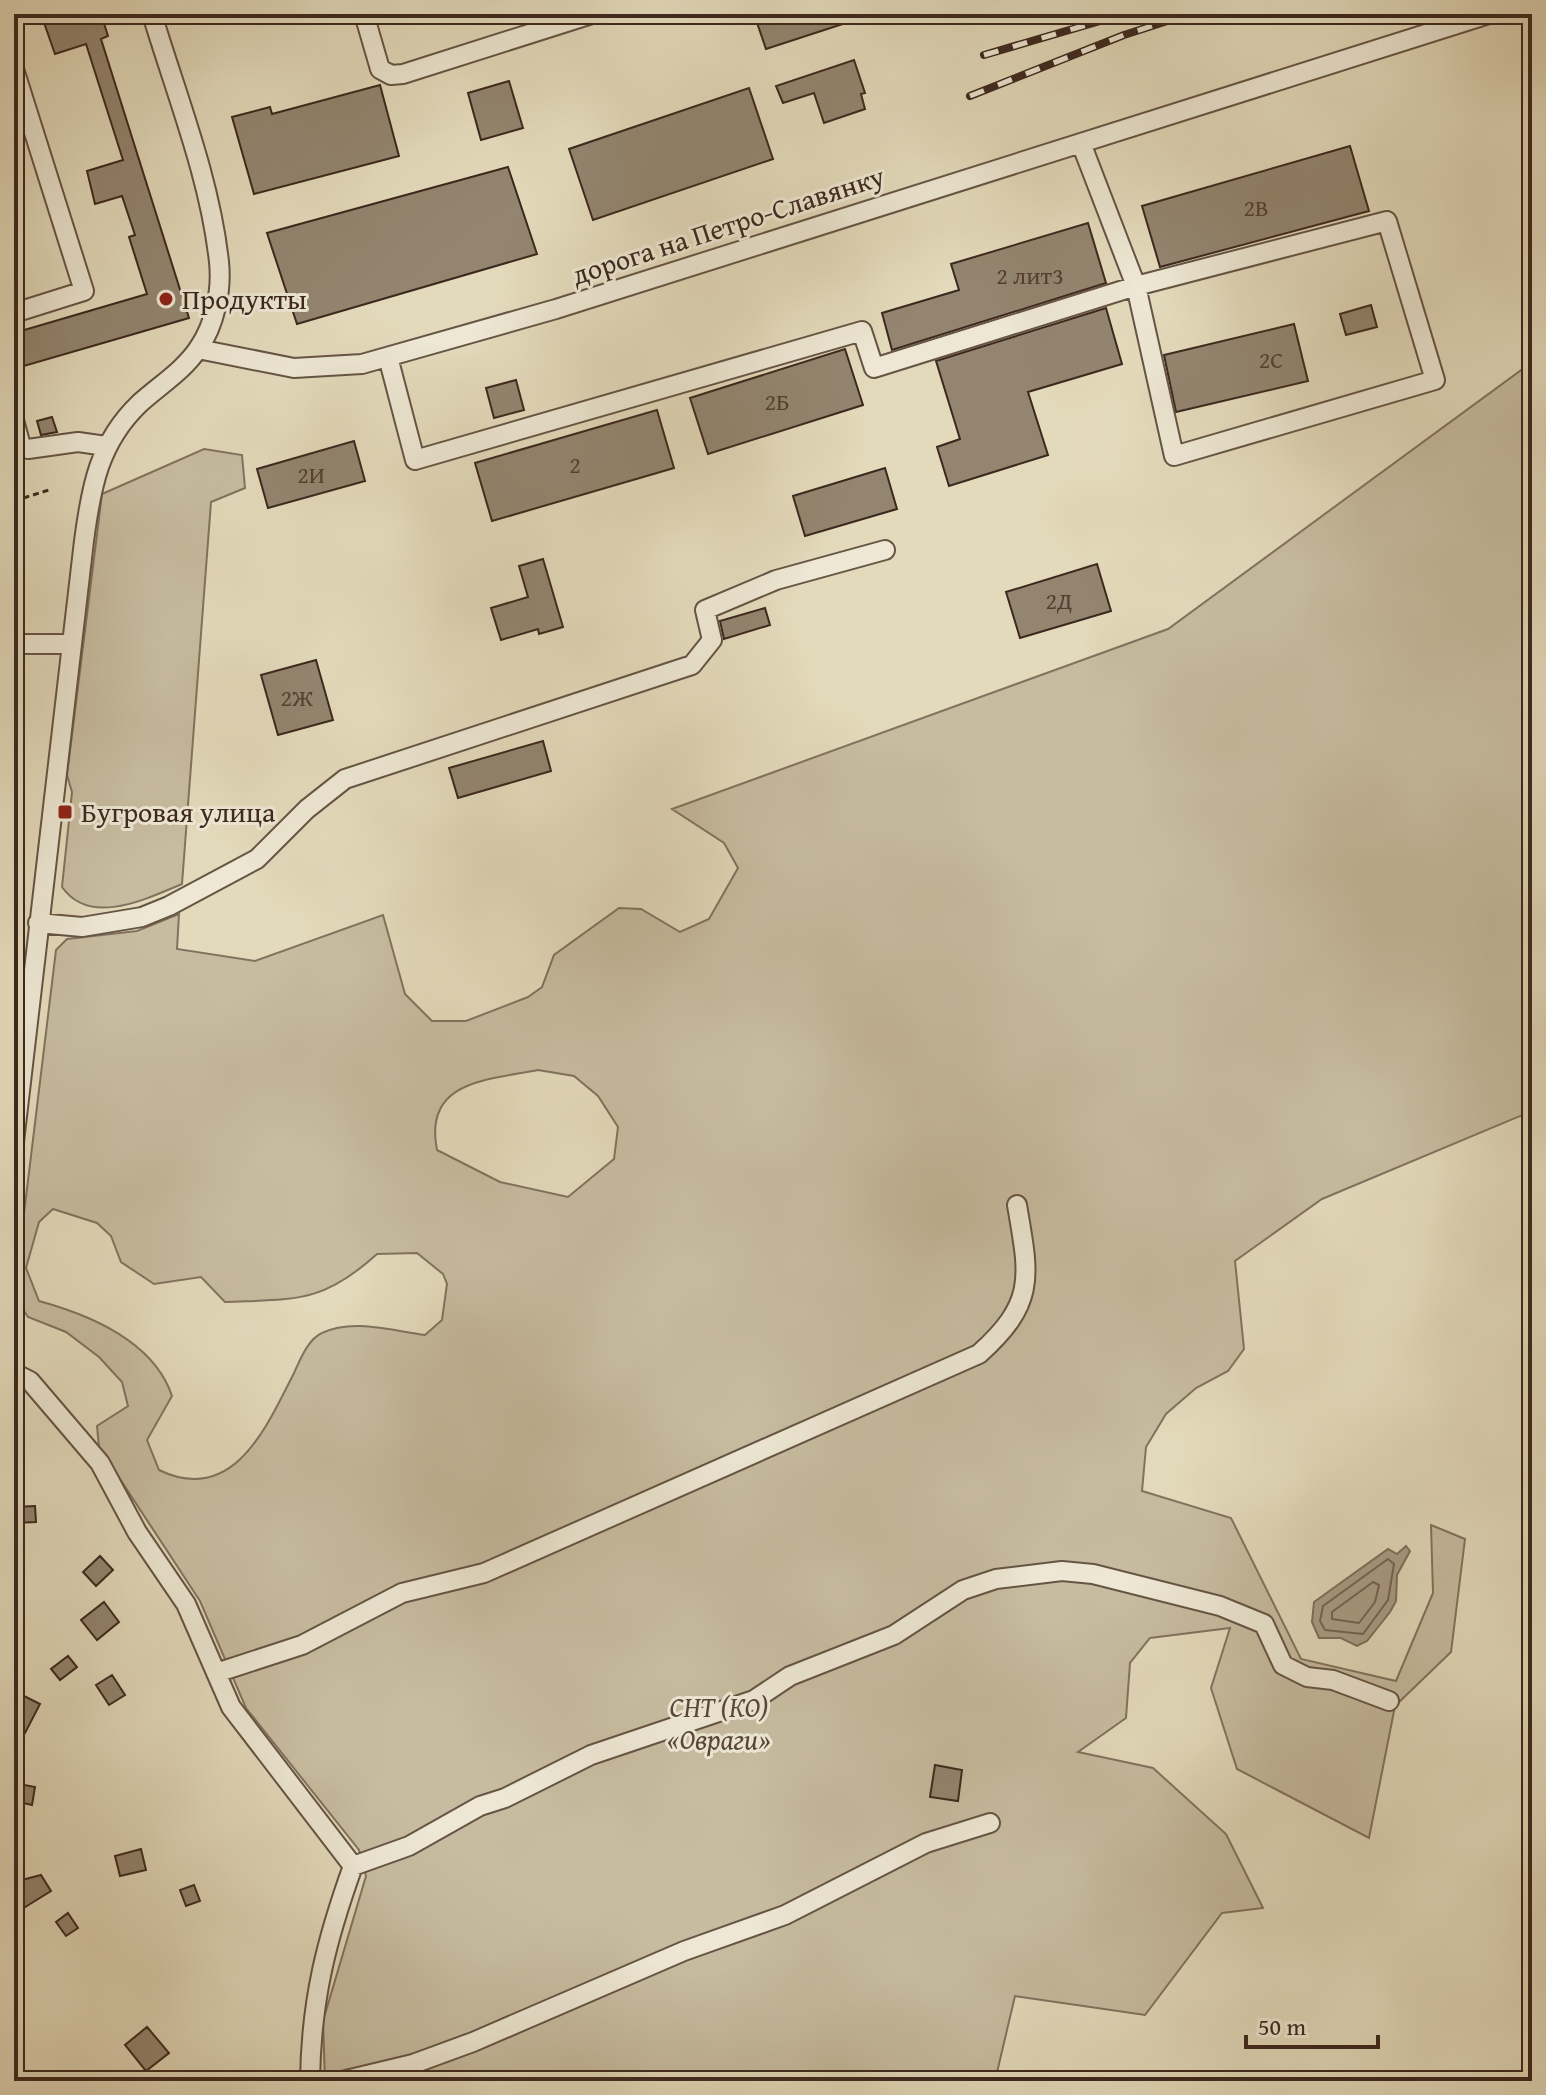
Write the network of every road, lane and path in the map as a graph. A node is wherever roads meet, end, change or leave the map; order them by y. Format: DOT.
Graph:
graph roads {
  1 [pos="152,14"];
  2 [pos="364,14"];
  3 [pos="592,14"];
  4 [pos="1489,14"];
  5 [pos="14,69"];
  6 [pos="1081,143"];
  7 [pos="1136,286"];
  8 [pos="14,313"];
  9 [pos="198,349"];
  10 [pos="388,357"];
  11 [pos="14,420"];
  12 [pos="18,445"];
  13 [pos="106,446"];
  14 [pos="52,489"];
  15 [pos="14,501"];
  16 [pos="885,550"];
  17 [pos="14,644"];
  18 [pos="72,644"];
  19 [pos="38,923"];
  20 [pos="15,1107"];
  21 [pos="14,1142"];
  22 [pos="1017,1205"];
  23 [pos="14,1373"];
  24 [pos="216,1673"];
  25 [pos="1389,1701"];
  26 [pos="990,1823"];
  27 [pos="353,1866"];
  28 [pos="310,2081"];
  29 [pos="342,2081"];
  1 -- 9 [label="street"];
  2 -- 3 [label="street"];
  4 -- 6 [label="street, дорога на Петро-Славянку"];
  5 -- 8 [label="street"];
  6 -- 7 [label="street"];
  6 -- 10 [label="street, дорога на Петро-Славянку"];
  7 -- 7 [label="street"];
  7 -- 10 [label="street"];
  9 -- 10 [label="street, дорога на Петро-Славянку"];
  9 -- 13 [label="street"];
  11 -- 12 [label="street"];
  12 -- 13 [label="street"];
  13 -- 18 [label="street"];
  14 -- 15 [label="path"];
  16 -- 19 [label="street"];
  17 -- 18 [label="street"];
  18 -- 19 [label="street"];
  19 -- 20 [label="street"];
  20 -- 21 [label="street"];
  22 -- 24 [label="street"];
  23 -- 24 [label="street"];
  24 -- 27 [label="street"];
  25 -- 27 [label="street"];
  26 -- 29 [label="street"];
  27 -- 28 [label="street"];
}
